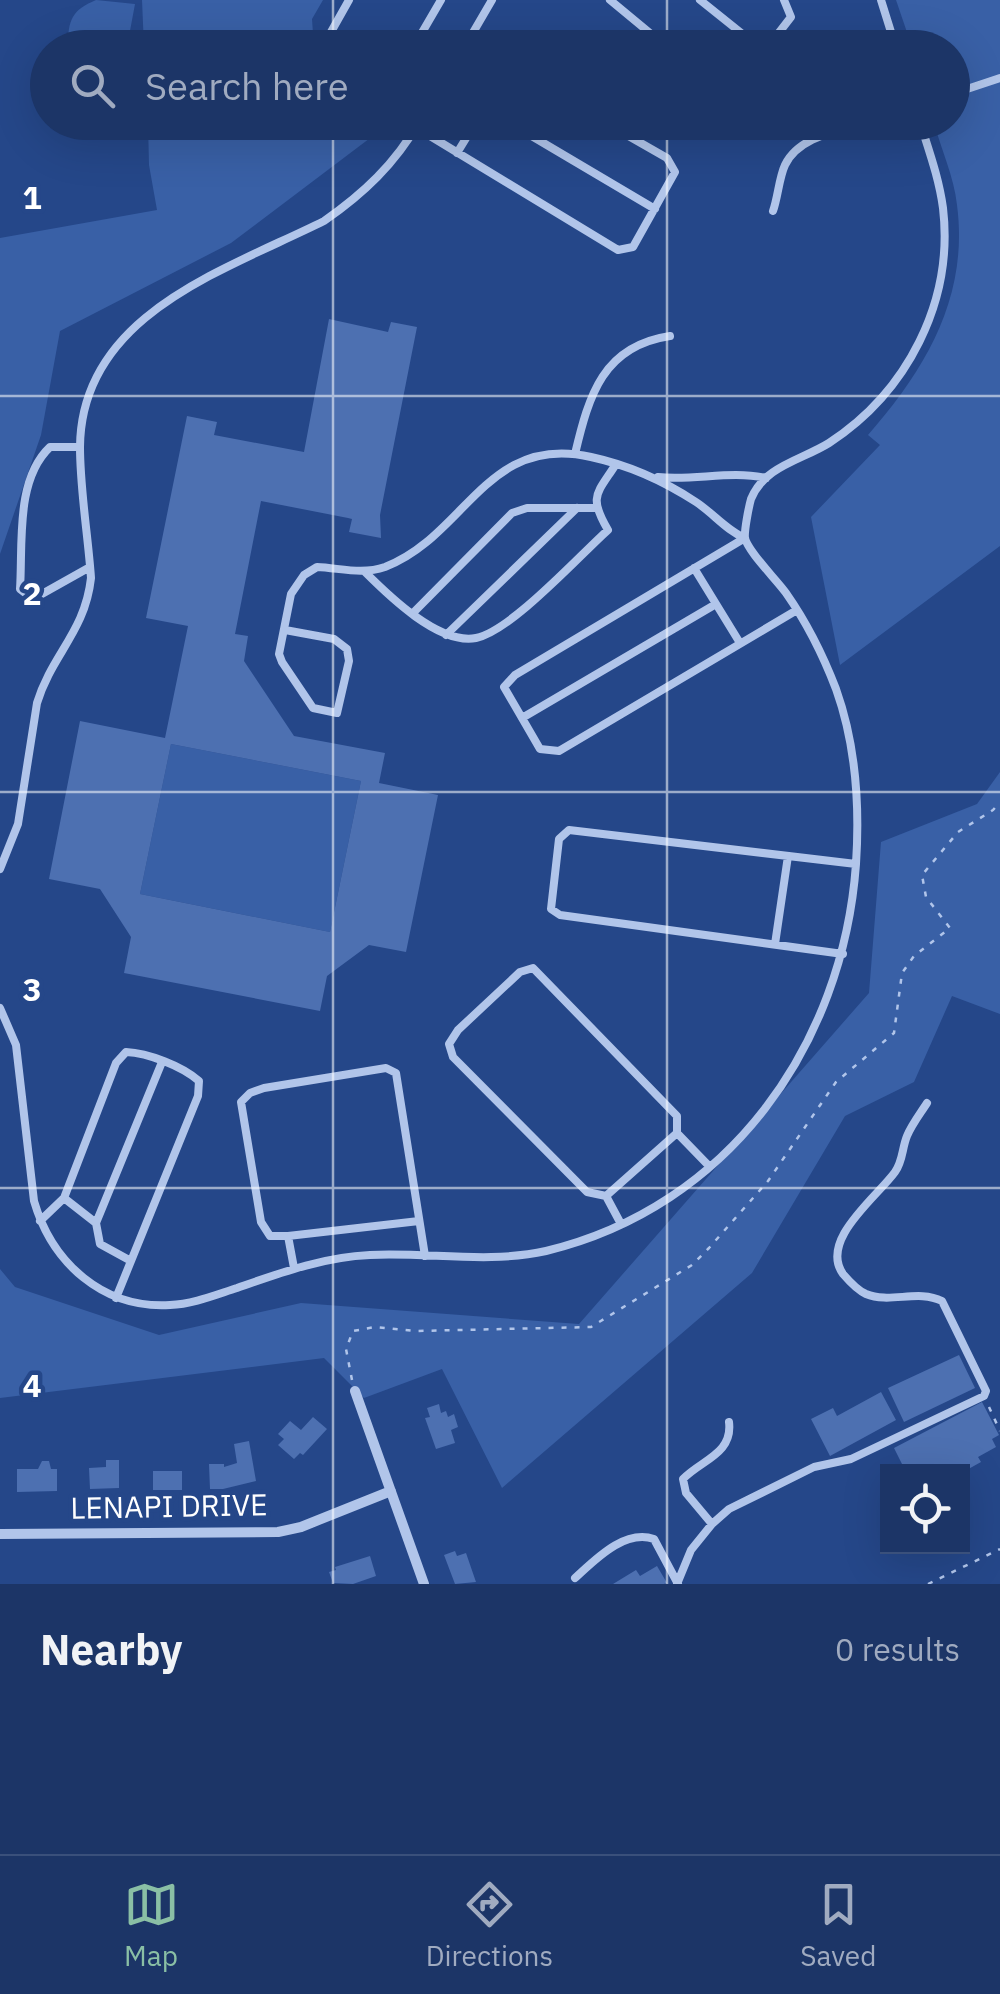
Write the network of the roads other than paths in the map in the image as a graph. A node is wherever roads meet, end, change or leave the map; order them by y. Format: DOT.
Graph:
graph roads {
  1 [pos="349,0"];
  2 [pos="441,0"];
  3 [pos="492,0"];
  4 [pos="610,0"];
  5 [pos="700,0"];
  6 [pos="784,0"];
  7 [pos="881,0"];
  8 [pos="332,30"];
  9 [pos="424,30"];
  10 [pos="476,30"];
  11 [pos="646,30"];
  12 [pos="739,30"];
  13 [pos="779,30"];
  14 [pos="890,30"];
  15 [pos="1000,78"];
  16 [pos="970,88"];
  17 [pos="407,140"];
  18 [pos="438,140"];
  19 [pos="465,140"];
  20 [pos="538,140"];
  21 [pos="636,140"];
  22 [pos="812,140"];
  23 [pos="926,140"];
  24 [pos="457,153"];
  25 [pos="654,209"];
  26 [pos="773,211"];
  27 [pos="670,336"];
  28 [pos="80,447"];
  29 [pos="575,454"];
  30 [pos="616,464"];
  31 [pos="649,476"];
  32 [pos="766,478"];
  33 [pos="578,508"];
  34 [pos="596,508"];
  35 [pos="746,538"];
  36 [pos="90,567"];
  37 [pos="694,568"];
  38 [pos="365,572"];
  39 [pos="716,604"];
  40 [pos="797,610"];
  41 [pos="413,613"];
  42 [pos="286,630"];
  43 [pos="446,635"];
  44 [pos="740,644"];
  45 [pos="522,718"];
  46 [pos="788,856"];
  47 [pos="856,864"];
  48 [pos="0,869"];
  49 [pos="775,944"];
  50 [pos="843,954"];
  51 [pos="0,1008"];
  52 [pos="162,1062"];
  53 [pos="927,1103"];
  54 [pos="677,1133"];
  55 [pos="709,1166"];
  56 [pos="606,1196"];
  57 [pos="64,1198"];
  58 [pos="418,1220"];
  59 [pos="40,1221"];
  60 [pos="96,1223"];
  61 [pos="621,1224"];
  62 [pos="288,1236"];
  63 [pos="425,1256"];
  64 [pos="131,1262"];
  65 [pos="294,1268"];
  66 [pos="116,1298"];
  67 [pos="355,1392"];
  68 [pos="729,1422"];
  69 [pos="391,1491"];
  70 [pos="712,1524"];
  71 [pos="0,1534"];
  72 [pos="575,1578"];
  73 [pos="677,1583"];
  74 [pos="424,1584"];
  1 -- 8 [label="lane"];
  2 -- 9 [label="lane"];
  3 -- 10 [label="lane"];
  4 -- 11 [label="lane"];
  5 -- 12 [label="lane"];
  6 -- 13 [label="lane"];
  7 -- 14 [label="lane"];
  15 -- 16 [label="lane"];
  17 -- 28 [label="lane"];
  18 -- 24 [label="lane"];
  19 -- 24 [label="lane"];
  20 -- 25 [label="lane"];
  21 -- 25 [label="lane"];
  22 -- 26 [label="lane"];
  23 -- 32 [label="lane"];
  24 -- 25 [label="lane"];
  27 -- 29 [label="lane"];
  28 -- 36 [label="lane"];
  28 -- 36 [label="lane"];
  29 -- 30 [label="lane"];
  29 -- 38 [label="lane"];
  30 -- 31 [label="lane"];
  30 -- 34 [label="lane"];
  31 -- 32 [label="lane"];
  31 -- 35 [label="lane"];
  32 -- 35 [label="lane"];
  33 -- 34 [label="lane"];
  33 -- 41 [label="lane"];
  33 -- 43 [label="lane"];
  34 -- 43 [label="lane"];
  35 -- 37 [label="lane"];
  35 -- 40 [label="lane"];
  36 -- 48 [label="lane"];
  37 -- 39 [label="lane"];
  37 -- 45 [label="lane"];
  38 -- 41 [label="lane"];
  38 -- 42 [label="lane"];
  39 -- 44 [label="lane"];
  39 -- 45 [label="lane"];
  40 -- 44 [label="lane"];
  40 -- 47 [label="lane"];
  41 -- 43 [label="lane"];
  42 -- 42 [label="lane"];
  44 -- 45 [label="lane"];
  46 -- 47 [label="lane"];
  46 -- 49 [label="lane"];
  46 -- 49 [label="lane"];
  47 -- 50 [label="lane"];
  49 -- 50 [label="lane"];
  50 -- 55 [label="lane"];
  51 -- 59 [label="lane"];
  52 -- 57 [label="lane"];
  52 -- 60 [label="lane"];
  52 -- 64 [label="lane"];
  53 -- 70 [label="lane"];
  54 -- 55 [label="lane"];
  54 -- 56 [label="lane"];
  54 -- 56 [label="lane"];
  55 -- 61 [label="lane"];
  56 -- 61 [label="lane"];
  57 -- 59 [label="lane"];
  57 -- 60 [label="lane"];
  58 -- 62 [label="lane"];
  58 -- 62 [label="lane"];
  58 -- 63 [label="lane"];
  59 -- 66 [label="lane"];
  60 -- 64 [label="lane"];
  61 -- 63 [label="lane"];
  62 -- 65 [label="lane"];
  63 -- 65 [label="lane"];
  64 -- 66 [label="lane"];
  65 -- 66 [label="lane"];
  67 -- 69 [label="street"];
  68 -- 70 [label="lane"];
  69 -- 71 [label="street, LENAPI DRIVE"];
  69 -- 74 [label="street"];
  70 -- 73 [label="lane"];
  72 -- 73 [label="lane"];
}
